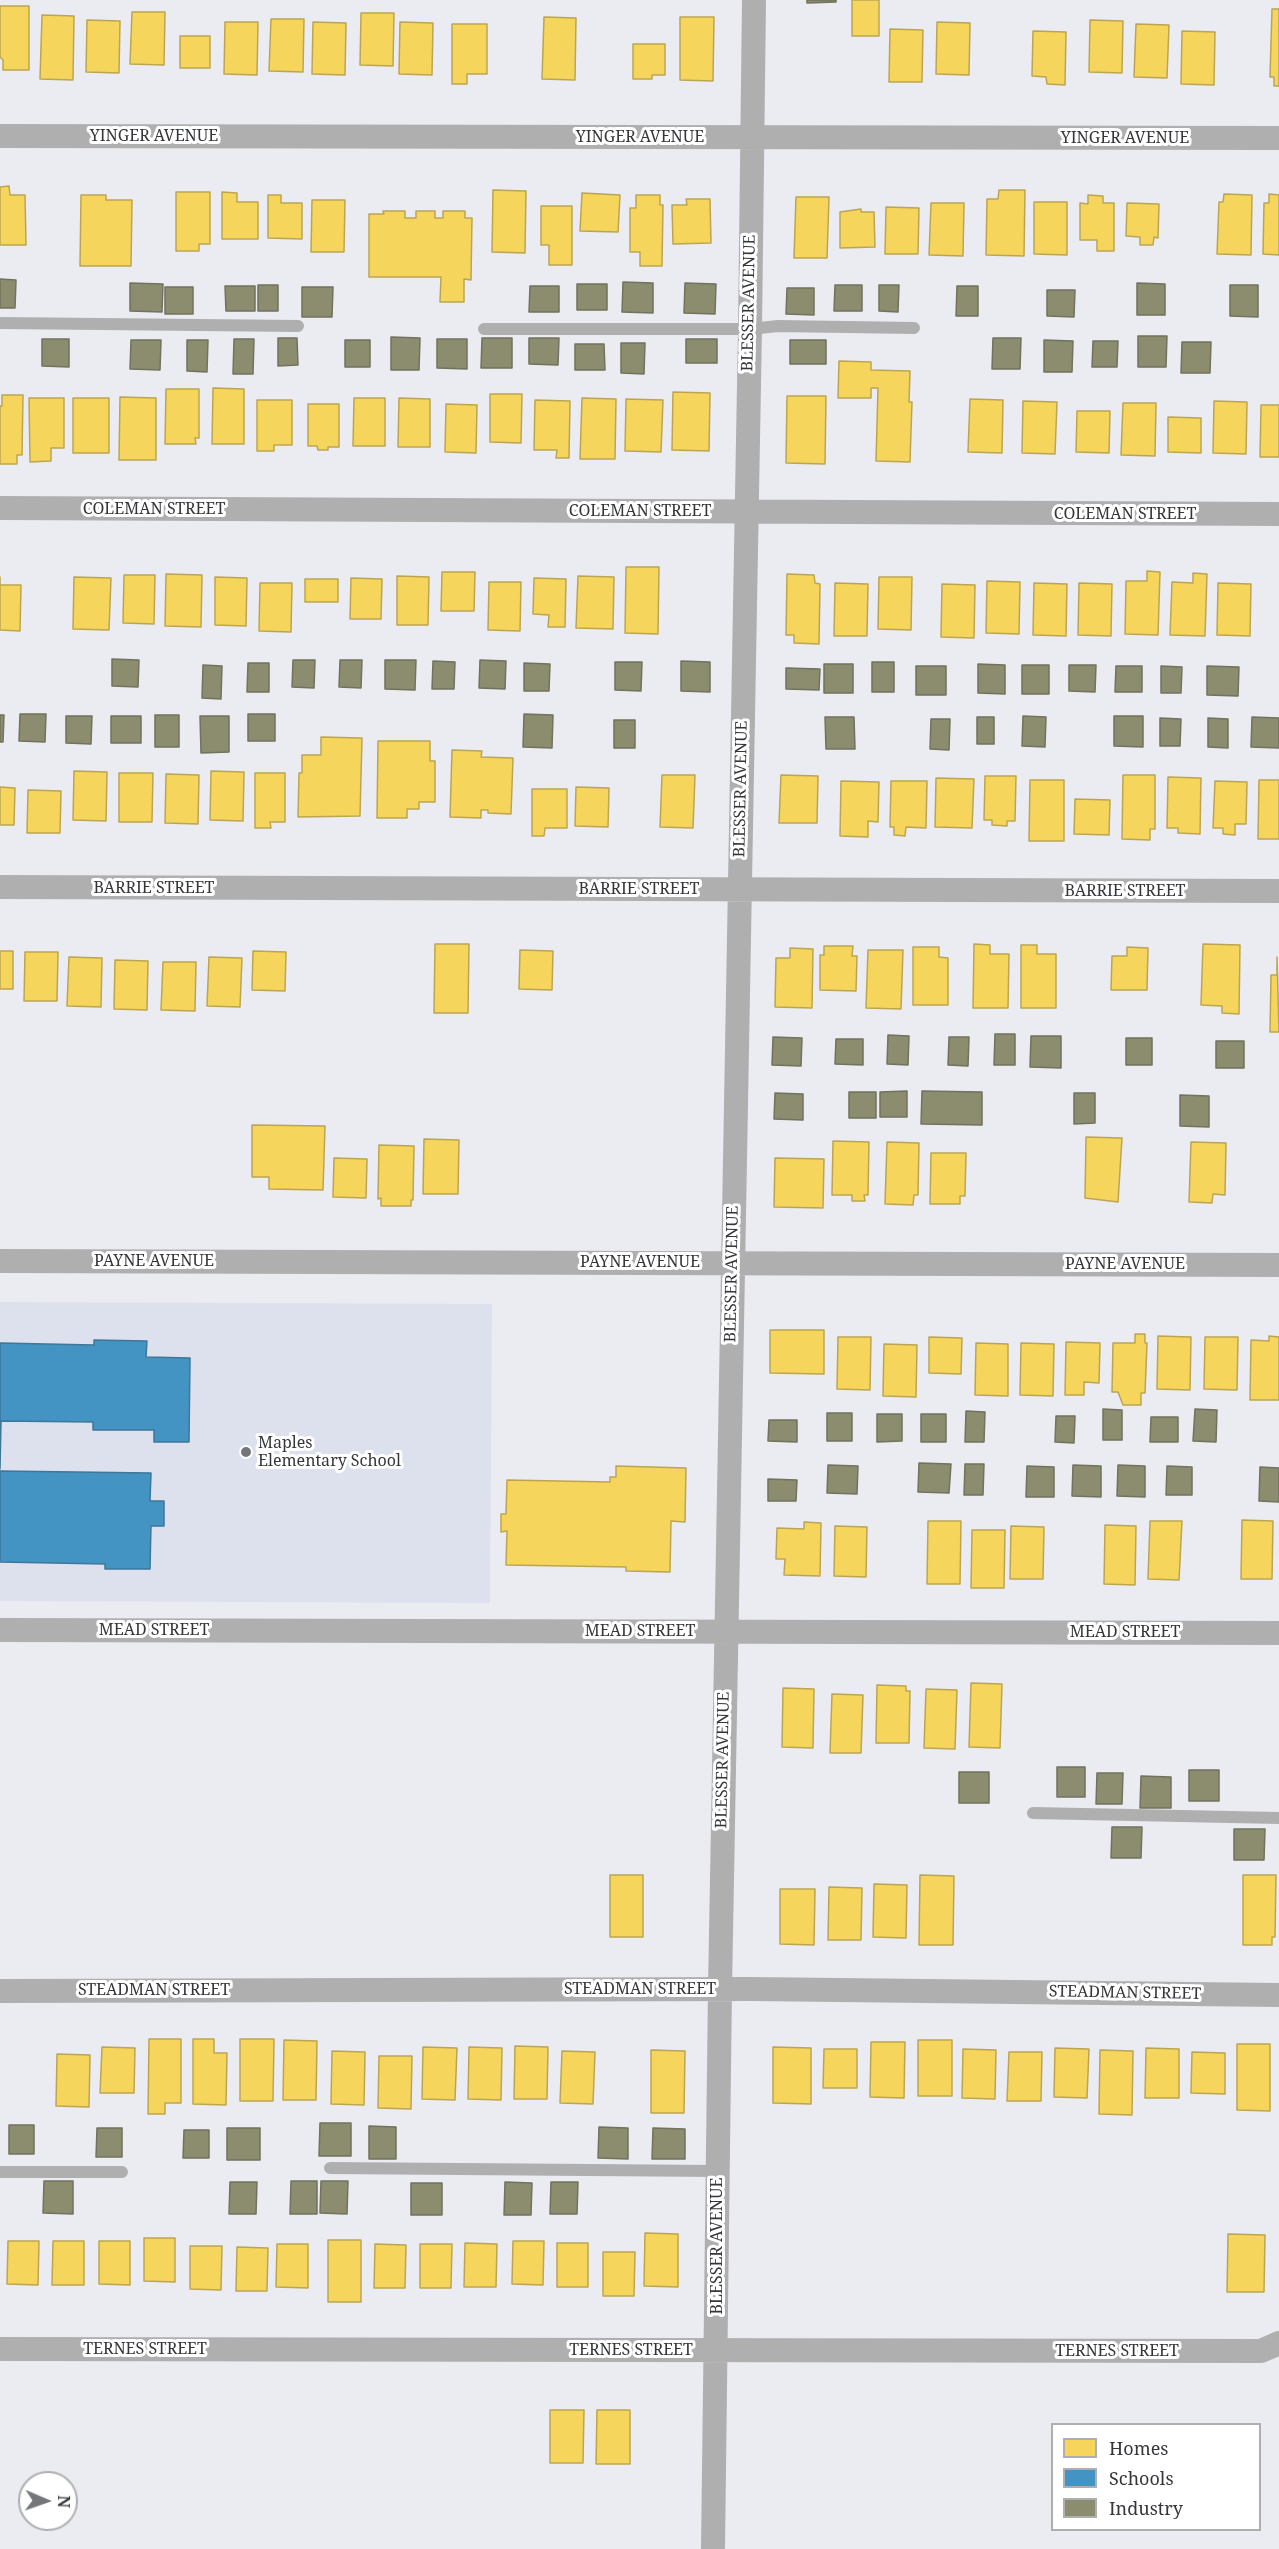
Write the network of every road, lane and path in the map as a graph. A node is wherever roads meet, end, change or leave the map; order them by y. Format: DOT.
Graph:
graph roads {
  1 [pos="754,0"];
  2 [pos="0,136"];
  3 [pos="751,137"];
  4 [pos="1279,138"];
  5 [pos="0,322"];
  6 [pos="298,326"];
  7 [pos="914,328"];
  8 [pos="484,329"];
  9 [pos="750,329"];
  10 [pos="0,508"];
  11 [pos="745,512"];
  12 [pos="1279,514"];
  13 [pos="0,887"];
  14 [pos="739,890"];
  15 [pos="1279,891"];
  16 [pos="0,1261"];
  17 [pos="732,1262"];
  18 [pos="1279,1265"];
  19 [pos="0,1630"];
  20 [pos="725,1631"];
  21 [pos="1279,1633"];
  22 [pos="1033,1813"];
  23 [pos="1279,1818"];
  24 [pos="720,1989"];
  25 [pos="0,1991"];
  26 [pos="1279,1995"];
  27 [pos="330,2168"];
  28 [pos="718,2171"];
  29 [pos="0,2172"];
  30 [pos="122,2172"];
  31 [pos="1273,2348"];
  32 [pos="0,2349"];
  33 [pos="716,2350"];
  34 [pos="713,2549"];
  1 -- 3 [label="street, BLESSER AVENUE"];
  2 -- 3 [label="street, YINGER AVENUE"];
  3 -- 4 [label="street, YINGER AVENUE"];
  3 -- 9 [label="street, BLESSER AVENUE"];
  5 -- 6 [label="lane"];
  7 -- 9 [label="lane"];
  8 -- 9 [label="lane"];
  9 -- 11 [label="street, BLESSER AVENUE"];
  10 -- 11 [label="street, COLEMAN STREET"];
  11 -- 12 [label="street, COLEMAN STREET"];
  11 -- 14 [label="street, BLESSER AVENUE"];
  13 -- 14 [label="street, BARRIE STREET"];
  14 -- 15 [label="street, BARRIE STREET"];
  14 -- 17 [label="street, BLESSER AVENUE"];
  16 -- 17 [label="street, PAYNE AVENUE"];
  17 -- 18 [label="street, PAYNE AVENUE"];
  17 -- 20 [label="street, BLESSER AVENUE"];
  19 -- 20 [label="street, MEAD STREET"];
  20 -- 21 [label="street, MEAD STREET"];
  20 -- 24 [label="street, BLESSER AVENUE"];
  22 -- 23 [label="lane"];
  24 -- 25 [label="street, STEADMAN STREET"];
  24 -- 26 [label="street, STEADMAN STREET"];
  24 -- 28 [label="street, BLESSER AVENUE"];
  27 -- 28 [label="lane"];
  28 -- 33 [label="street, BLESSER AVENUE"];
  29 -- 30 [label="lane"];
  31 -- 33 [label="street, TERNES STREET"];
  32 -- 33 [label="street, TERNES STREET"];
  33 -- 34 [label="street, BLESSER AVENUE"];
}
